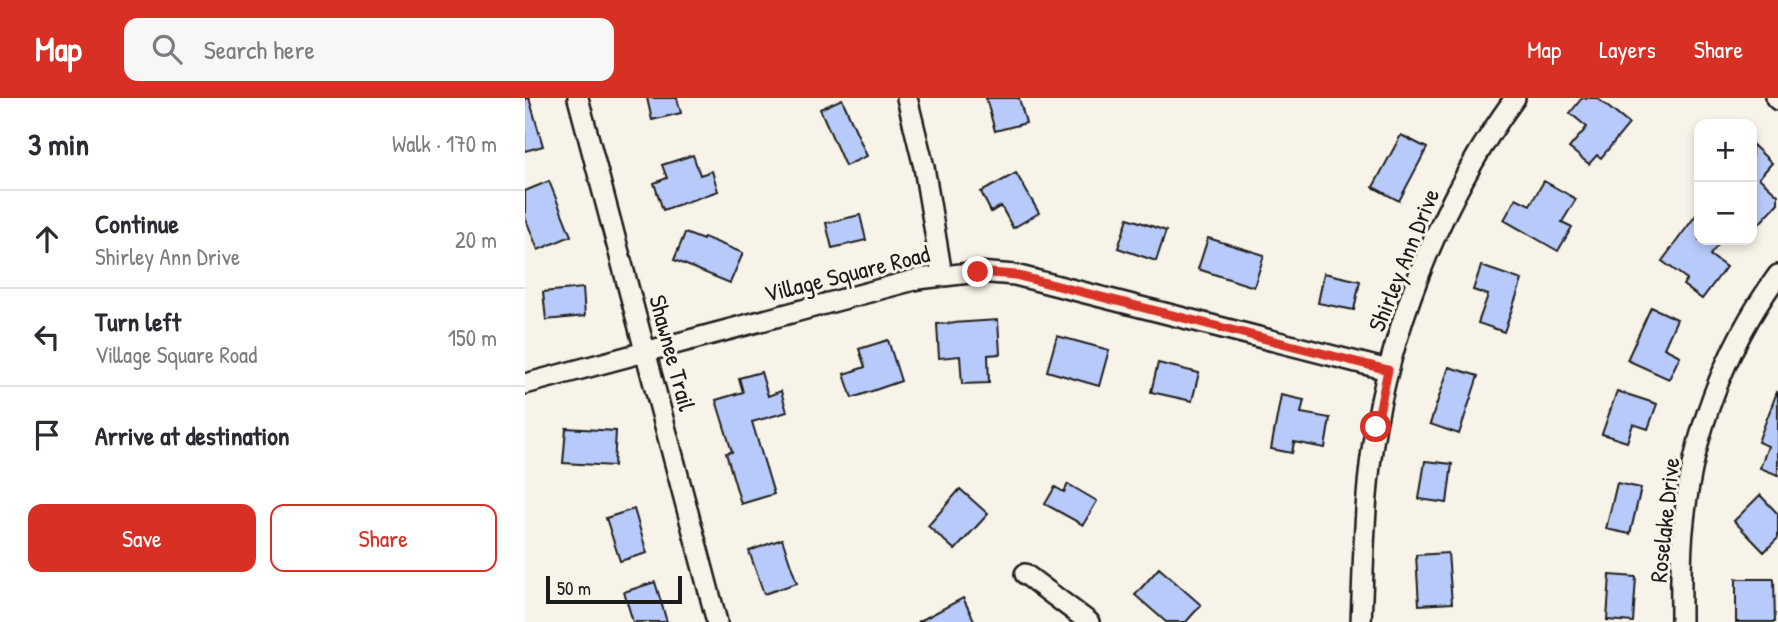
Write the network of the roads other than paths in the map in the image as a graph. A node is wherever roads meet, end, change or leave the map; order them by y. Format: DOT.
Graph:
graph roads {
  1 [pos="578,98"];
  2 [pos="907,98"];
  3 [pos="1515,98"];
  4 [pos="942,275"];
  5 [pos="1778,275"];
  6 [pos="647,352"];
  7 [pos="1388,370"];
  8 [pos="525,384"];
  9 [pos="1025,573"];
  10 [pos="717,622"];
  11 [pos="1089,622"];
  12 [pos="1361,622"];
  13 [pos="1681,622"];
  1 -- 6 [label="street, Shawnee Trail"];
  2 -- 4 [label="street"];
  3 -- 7 [label="street, Shirley Ann Drive"];
  4 -- 6 [label="street, Village Square Road"];
  4 -- 7 [label="street, Village Square Road"];
  5 -- 13 [label="street, Roselake Drive"];
  6 -- 8 [label="street, Village Square Road"];
  6 -- 10 [label="street, Shawnee Trail"];
  7 -- 12 [label="street, Shirley Ann Drive"];
  9 -- 11 [label="street"];
}
